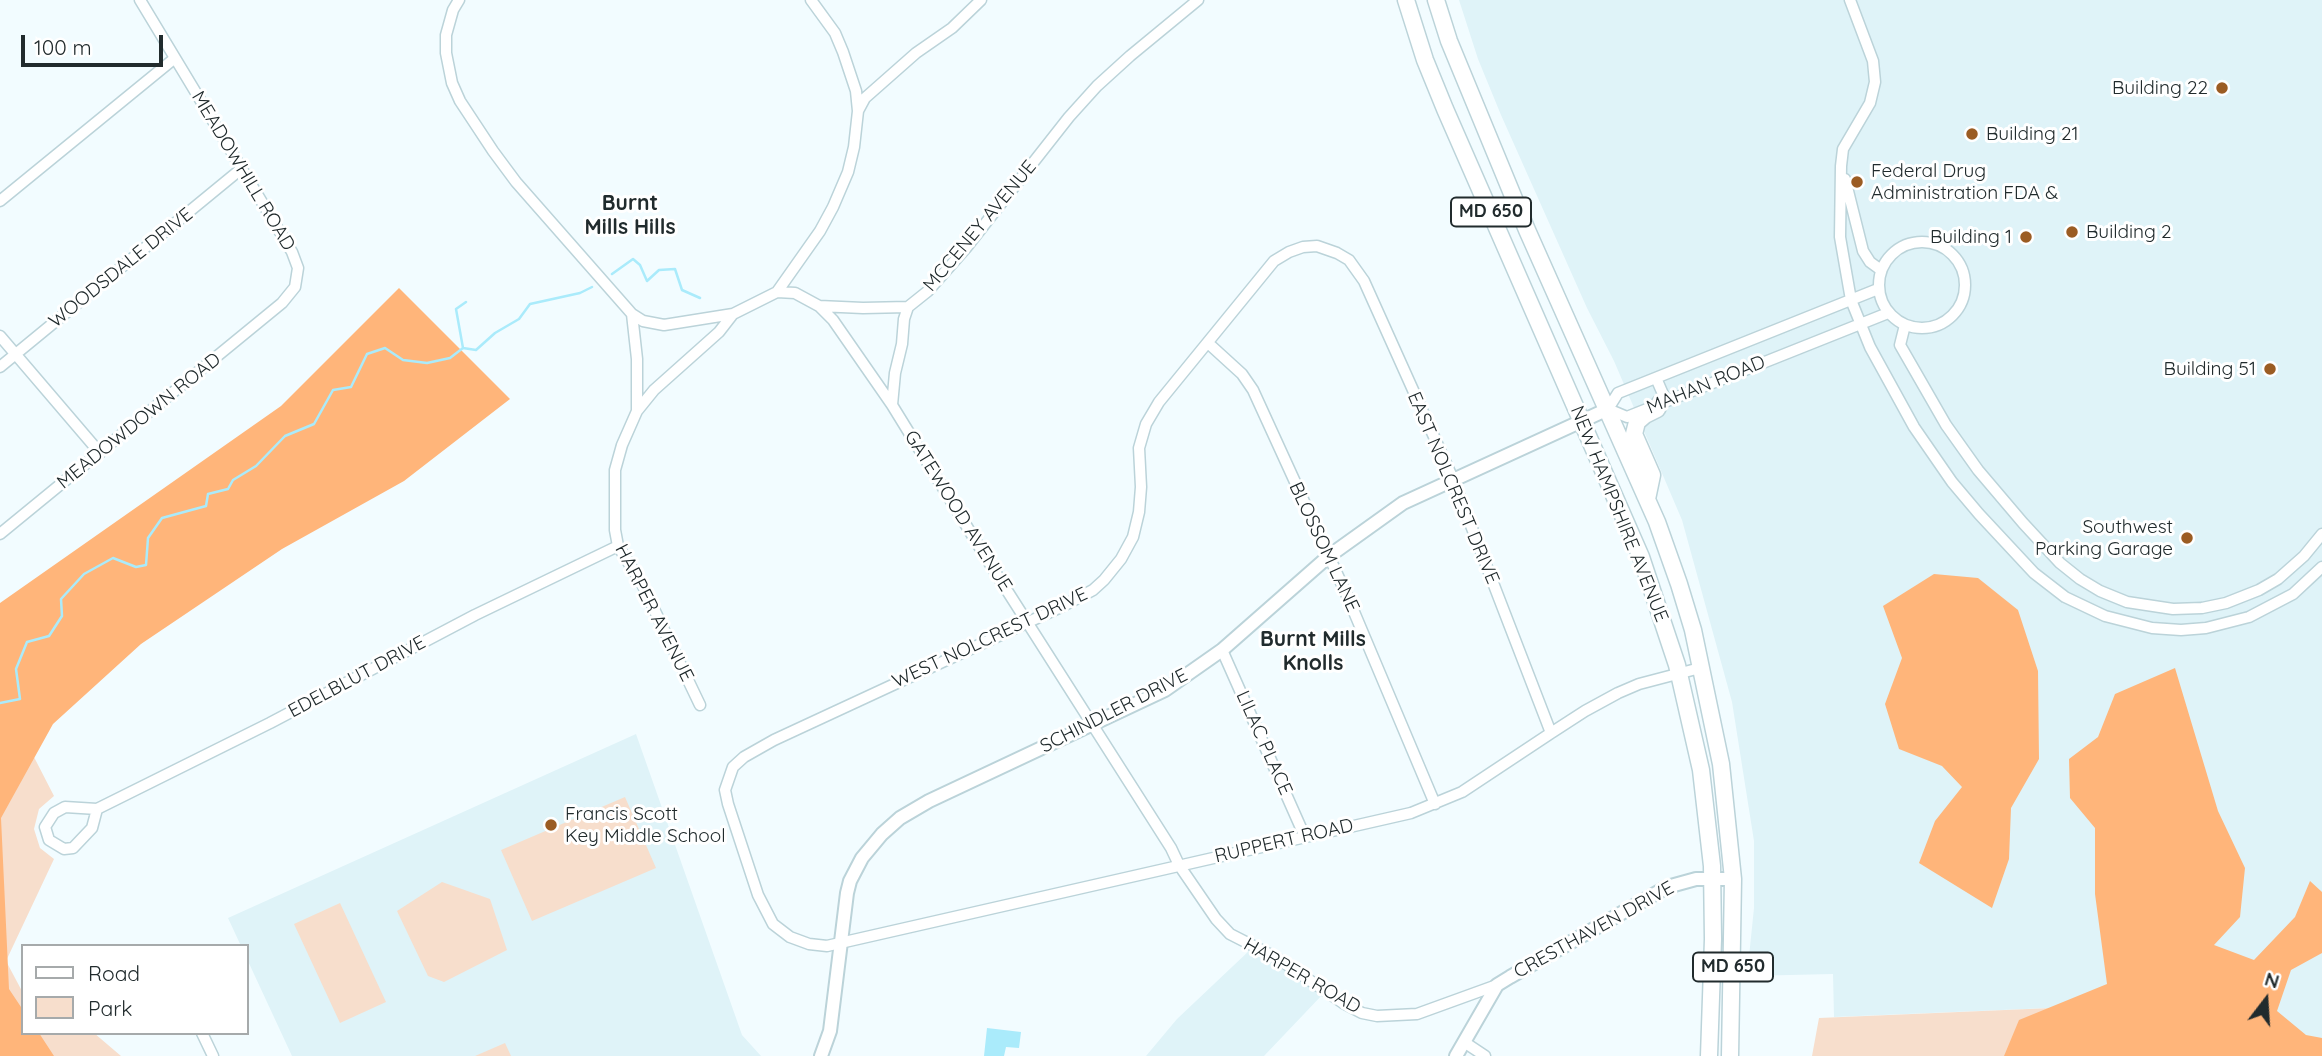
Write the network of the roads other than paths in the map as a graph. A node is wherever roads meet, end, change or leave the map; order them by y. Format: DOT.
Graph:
graph roads {
  1 [pos="140,0"];
  2 [pos="459,0"];
  3 [pos="811,0"];
  4 [pos="981,0"];
  5 [pos="1198,0"];
  6 [pos="1406,0"];
  7 [pos="1436,0"];
  8 [pos="1850,0"];
  9 [pos="175,58"];
  10 [pos="858,111"];
  11 [pos="1841,166"];
  12 [pos="242,169"];
  13 [pos="0,201"];
  14 [pos="1337,253"];
  15 [pos="1881,270"];
  16 [pos="1878,289"];
  17 [pos="777,292"];
  18 [pos="1851,300"];
  19 [pos="819,306"];
  20 [pos="277,307"];
  21 [pos="908,307"];
  22 [pos="1888,313"];
  23 [pos="632,314"];
  24 [pos="733,314"];
  25 [pos="1860,324"];
  26 [pos="1905,325"];
  27 [pos="0,336"];
  28 [pos="1208,343"];
  29 [pos="15,355"];
  30 [pos="0,368"];
  31 [pos="1656,378"];
  32 [pos="1663,402"];
  33 [pos="892,405"];
  34 [pos="1608,409"];
  35 [pos="637,411"];
  36 [pos="1582,422"];
  37 [pos="100,453"];
  38 [pos="1453,479"];
  39 [pos="1647,499"];
  40 [pos="0,534"];
  41 [pos="2322,534"];
  42 [pos="618,546"];
  43 [pos="1329,556"];
  44 [pos="2322,567"];
  45 [pos="1027,622"];
  46 [pos="1222,650"];
  47 [pos="1700,668"];
  48 [pos="1679,673"];
  49 [pos="700,705"];
  50 [pos="1091,725"];
  51 [pos="1551,733"];
  52 [pos="1435,804"];
  53 [pos="97,809"];
  54 [pos="1305,837"];
  55 [pos="1179,865"];
  56 [pos="1712,878"];
  57 [pos="1733,879"];
  58 [pos="840,943"];
  59 [pos="1497,985"];
  60 [pos="203,1035"];
  61 [pos="1464,1042"];
  62 [pos="213,1056"];
  63 [pos="821,1056"];
  64 [pos="1456,1056"];
  65 [pos="1485,1056"];
  66 [pos="1709,1056"];
  67 [pos="1730,1056"];
  1 -- 9 [label="street, MEADOWHILL ROAD"];
  2 -- 23 [label="street"];
  3 -- 10 [label="street"];
  4 -- 10 [label="street"];
  5 -- 21 [label="street, MCCENEY AVENUE"];
  6 -- 36 [label="main road, NEW HAMPSHIRE AVENUE / MD 650"];
  7 -- 34 [label="main road, NEW HAMPSHIRE AVENUE / MD 650"];
  8 -- 11 [label="street"];
  9 -- 12 [label="street, MEADOWHILL ROAD"];
  9 -- 13 [label="street"];
  10 -- 17 [label="street"];
  11 -- 15 [label="street"];
  11 -- 18 [label="street"];
  12 -- 20 [label="street, MEADOWHILL ROAD"];
  12 -- 29 [label="street, WOODSDALE DRIVE"];
  14 -- 28 [label="street, WEST NOLCREST DRIVE"];
  14 -- 38 [label="street, EAST NOLCREST DRIVE"];
  15 -- 16 [label="street"];
  15 -- 26 [label="street"];
  16 -- 18 [label="street, MAHAN ROAD"];
  16 -- 22 [label="street"];
  17 -- 19 [label="street, MCCENEY AVENUE"];
  17 -- 24 [label="street"];
  18 -- 25 [label="street"];
  18 -- 31 [label="street, MAHAN ROAD"];
  19 -- 21 [label="street, MCCENEY AVENUE"];
  19 -- 33 [label="street, GATEWOOD AVENUE"];
  20 -- 37 [label="street, MEADOWDOWN ROAD"];
  21 -- 33 [label="street"];
  22 -- 25 [label="street, MAHAN ROAD"];
  22 -- 26 [label="street"];
  23 -- 24 [label="street"];
  23 -- 35 [label="street, HARPER AVENUE"];
  24 -- 35 [label="street"];
  25 -- 32 [label="street, MAHAN ROAD"];
  25 -- 44 [label="street"];
  26 -- 41 [label="street"];
  27 -- 29 [label="street"];
  28 -- 43 [label="street, BLOSSOM LANE"];
  28 -- 45 [label="street, WEST NOLCREST DRIVE"];
  29 -- 30 [label="street, WOODSDALE DRIVE"];
  29 -- 37 [label="street"];
  31 -- 32 [label="street"];
  31 -- 34 [label="street, MAHAN ROAD"];
  32 -- 34 [label="street, MAHAN ROAD"];
  32 -- 39 [label="main road"];
  33 -- 45 [label="street, GATEWOOD AVENUE"];
  34 -- 36 [label="street, SCHINDLER DRIVE"];
  34 -- 39 [label="main road, NEW HAMPSHIRE AVENUE / MD 650"];
  35 -- 42 [label="street, HARPER AVENUE"];
  36 -- 38 [label="street, SCHINDLER DRIVE"];
  36 -- 48 [label="main road, NEW HAMPSHIRE AVENUE / MD 650"];
  37 -- 40 [label="street, MEADOWDOWN ROAD"];
  38 -- 43 [label="street, SCHINDLER DRIVE"];
  38 -- 51 [label="street, EAST NOLCREST DRIVE"];
  39 -- 47 [label="main road, NEW HAMPSHIRE AVENUE / MD 650"];
  42 -- 49 [label="street, HARPER AVENUE"];
  42 -- 53 [label="street, EDELBLUT DRIVE"];
  43 -- 46 [label="street, SCHINDLER DRIVE"];
  43 -- 52 [label="street, BLOSSOM LANE"];
  45 -- 50 [label="street, GATEWOOD AVENUE"];
  45 -- 58 [label="street, WEST NOLCREST DRIVE"];
  46 -- 50 [label="street, SCHINDLER DRIVE"];
  46 -- 54 [label="street, LILAC PLACE"];
  47 -- 48 [label="street, RUPPERT ROAD"];
  47 -- 57 [label="main road, NEW HAMPSHIRE AVENUE / MD 650"];
  48 -- 51 [label="street, RUPPERT ROAD"];
  48 -- 56 [label="main road, NEW HAMPSHIRE AVENUE / MD 650"];
  50 -- 55 [label="street, GATEWOOD AVENUE"];
  50 -- 58 [label="street, SCHINDLER DRIVE"];
  51 -- 52 [label="street, RUPPERT ROAD"];
  52 -- 54 [label="street, RUPPERT ROAD"];
  53 -- 53 [label="street, EDELBLUT DRIVE"];
  54 -- 55 [label="street, RUPPERT ROAD"];
  55 -- 58 [label="street, RUPPERT ROAD"];
  55 -- 59 [label="street, HARPER ROAD"];
  56 -- 57 [label="street, CRESTHAVEN DRIVE"];
  56 -- 59 [label="street, CRESTHAVEN DRIVE"];
  56 -- 66 [label="main road, NEW HAMPSHIRE AVENUE / MD 650"];
  57 -- 67 [label="main road, NEW HAMPSHIRE AVENUE / MD 650"];
  58 -- 63 [label="street, SCHINDLER DRIVE"];
  59 -- 61 [label="street, CRESTHAVEN DRIVE"];
  60 -- 62 [label="street"];
  61 -- 64 [label="street, CRESTHAVEN DRIVE"];
  61 -- 65 [label="street"];
}
